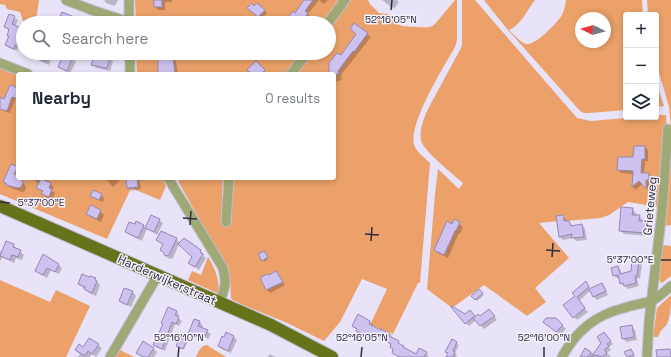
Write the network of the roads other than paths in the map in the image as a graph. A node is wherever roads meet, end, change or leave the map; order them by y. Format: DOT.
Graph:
graph roads {
  1 [pos="66,0"];
  2 [pos="129,0"];
  3 [pos="345,0"];
  4 [pos="110,16"];
  5 [pos="129,16"];
  6 [pos="333,16"];
  7 [pos="130,60"];
  8 [pos="302,60"];
  9 [pos="0,63"];
  10 [pos="23,72"];
  11 [pos="130,72"];
  12 [pos="293,72"];
  13 [pos="668,129"];
  14 [pos="172,180"];
  15 [pos="229,180"];
  16 [pos="0,206"];
  17 [pos="226,222"];
  18 [pos="158,275"];
  19 [pos="671,286"];
  20 [pos="652,301"];
  21 [pos="219,303"];
  22 [pos="110,357"];
  23 [pos="332,357"];
  24 [pos="562,357"];
  25 [pos="647,357"];
  1 -- 4 [label="street"];
  2 -- 5 [label="street"];
  3 -- 6 [label="street"];
  7 -- 11 [label="street"];
  8 -- 12 [label="street"];
  9 -- 10 [label="street"];
  13 -- 20 [label="street, Grieteweg"];
  14 -- 21 [label="street"];
  15 -- 17 [label="street"];
  16 -- 18 [label="main road, Harderwijkerstraat"];
  18 -- 21 [label="main road, Harderwijkerstraat"];
  18 -- 22 [label="street"];
  19 -- 20 [label="street"];
  20 -- 24 [label="street"];
  20 -- 25 [label="street, Grieteweg"];
  21 -- 23 [label="main road, Harderwijkerstraat"];
}
